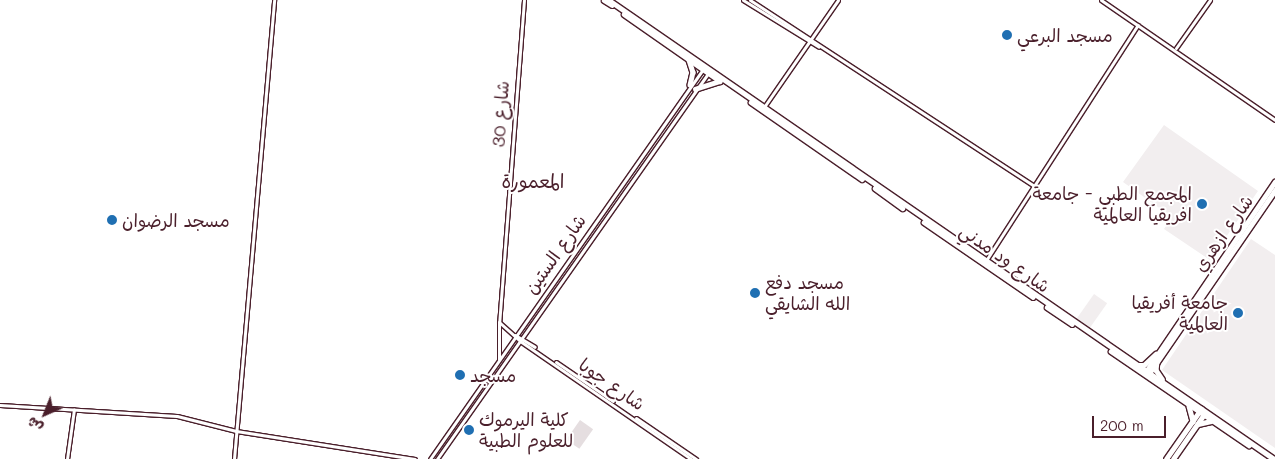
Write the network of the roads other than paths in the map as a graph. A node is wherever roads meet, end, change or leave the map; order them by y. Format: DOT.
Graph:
graph roads {
  1 [pos="274,0"];
  2 [pos="524,0"];
  3 [pos="604,0"];
  4 [pos="609,0"];
  5 [pos="742,0"];
  6 [pos="750,0"];
  7 [pos="838,0"];
  8 [pos="1101,0"];
  9 [pos="1210,0"];
  10 [pos="1138,24"];
  11 [pos="810,40"];
  12 [pos="1176,48"];
  13 [pos="688,59"];
  14 [pos="704,68"];
  15 [pos="710,72"];
  16 [pos="721,79"];
  17 [pos="690,85"];
  18 [pos="687,91"];
  19 [pos="693,92"];
  20 [pos="684,95"];
  21 [pos="688,98"];
  22 [pos="764,107"];
  23 [pos="1275,120"];
  24 [pos="1275,182"];
  25 [pos="1036,187"];
  26 [pos="1275,190"];
  27 [pos="603,209"];
  28 [pos="608,213"];
  29 [pos="599,215"];
  30 [pos="604,218"];
  31 [pos="985,262"];
  32 [pos="499,322"];
  33 [pos="1176,329"];
  34 [pos="514,336"];
  35 [pos="520,340"];
  36 [pos="1156,354"];
  37 [pos="499,359"];
  38 [pos="1157,361"];
  39 [pos="1135,364"];
  40 [pos="1146,374"];
  41 [pos="585,383"];
  42 [pos="1190,404"];
  43 [pos="0,405"];
  44 [pos="74,409"];
  45 [pos="1203,412"];
  46 [pos="1213,421"];
  47 [pos="1196,423"];
  48 [pos="236,431"];
  49 [pos="67,459"];
  50 [pos="234,459"];
  51 [pos="415,459"];
  52 [pos="430,459"];
  53 [pos="437,459"];
  54 [pos="691,459"];
  55 [pos="696,459"];
  56 [pos="1166,459"];
  57 [pos="1173,459"];
  58 [pos="1269,459"];
  59 [pos="1274,459"];
  1 -- 48 [label="street"];
  2 -- 32 [label="street, شارع 30"];
  3 -- 13 [label="main road"];
  4 -- 14 [label="main road"];
  5 -- 11 [label="street"];
  6 -- 11 [label="street"];
  7 -- 11 [label="street"];
  8 -- 10 [label="street"];
  9 -- 12 [label="street"];
  10 -- 12 [label="street"];
  10 -- 25 [label="street"];
  11 -- 22 [label="street"];
  11 -- 25 [label="street"];
  12 -- 23 [label="street"];
  13 -- 14 [label="main road"];
  13 -- 17 [label="main road"];
  14 -- 15 [label="main road"];
  14 -- 17 [label="street, شارع الستين"];
  15 -- 16 [label="main road"];
  15 -- 19 [label="street, شارع الستين"];
  16 -- 19 [label="main road"];
  16 -- 22 [label="main road, شارع ود مدني"];
  16 -- 31 [label="main road, شارع ود مدني"];
  17 -- 18 [label="street, شارع الستين"];
  18 -- 19 [label="street"];
  18 -- 20 [label="street, شارع الستين"];
  19 -- 21 [label="street, شارع الستين"];
  20 -- 21 [label="street"];
  20 -- 27 [label="street, شارع الستين"];
  21 -- 28 [label="street, شارع الستين"];
  22 -- 31 [label="main road, شارع ود مدني"];
  24 -- 33 [label="main road, شارع ازهري"];
  25 -- 31 [label="street"];
  26 -- 33 [label="main road"];
  27 -- 28 [label="street"];
  27 -- 29 [label="street, شارع الستين"];
  28 -- 30 [label="street, شارع الستين"];
  29 -- 30 [label="street"];
  29 -- 34 [label="street, شارع الستين"];
  30 -- 35 [label="street, شارع الستين"];
  31 -- 39 [label="main road, شارع ود مدني"];
  31 -- 40 [label="main road, شارع ود مدني"];
  32 -- 34 [label="street"];
  32 -- 37 [label="street, شارع 30"];
  33 -- 36 [label="main road, شارع ازهري"];
  33 -- 38 [label="main road"];
  34 -- 35 [label="street"];
  34 -- 37 [label="street, شارع الستين"];
  35 -- 41 [label="street, شارع جوبا"];
  35 -- 53 [label="street, شارع الستين"];
  36 -- 39 [label="main road"];
  36 -- 40 [label="main road, شارع ازهري"];
  37 -- 52 [label="street, شارع الستين"];
  38 -- 40 [label="main road"];
  38 -- 42 [label="main road"];
  39 -- 40 [label="main road, شارع ود مدني"];
  40 -- 42 [label="main road, شارع ود مدني"];
  41 -- 54 [label="street, شارع جوبا"];
  41 -- 55 [label="street, شارع جوبا"];
  42 -- 45 [label="main road, شارع ود مدني"];
  42 -- 47 [label="main road"];
  43 -- 44 [label="street"];
  44 -- 48 [label="street"];
  44 -- 49 [label="street"];
  45 -- 46 [label="main road, شارع ود مدني"];
  45 -- 47 [label="main road"];
  45 -- 59 [label="main road, شارع ود مدني"];
  46 -- 47 [label="main road"];
  46 -- 58 [label="main road, شارع ود مدني"];
  47 -- 56 [label="main road"];
  47 -- 57 [label="main road"];
  48 -- 50 [label="street"];
  48 -- 51 [label="street"];
}
